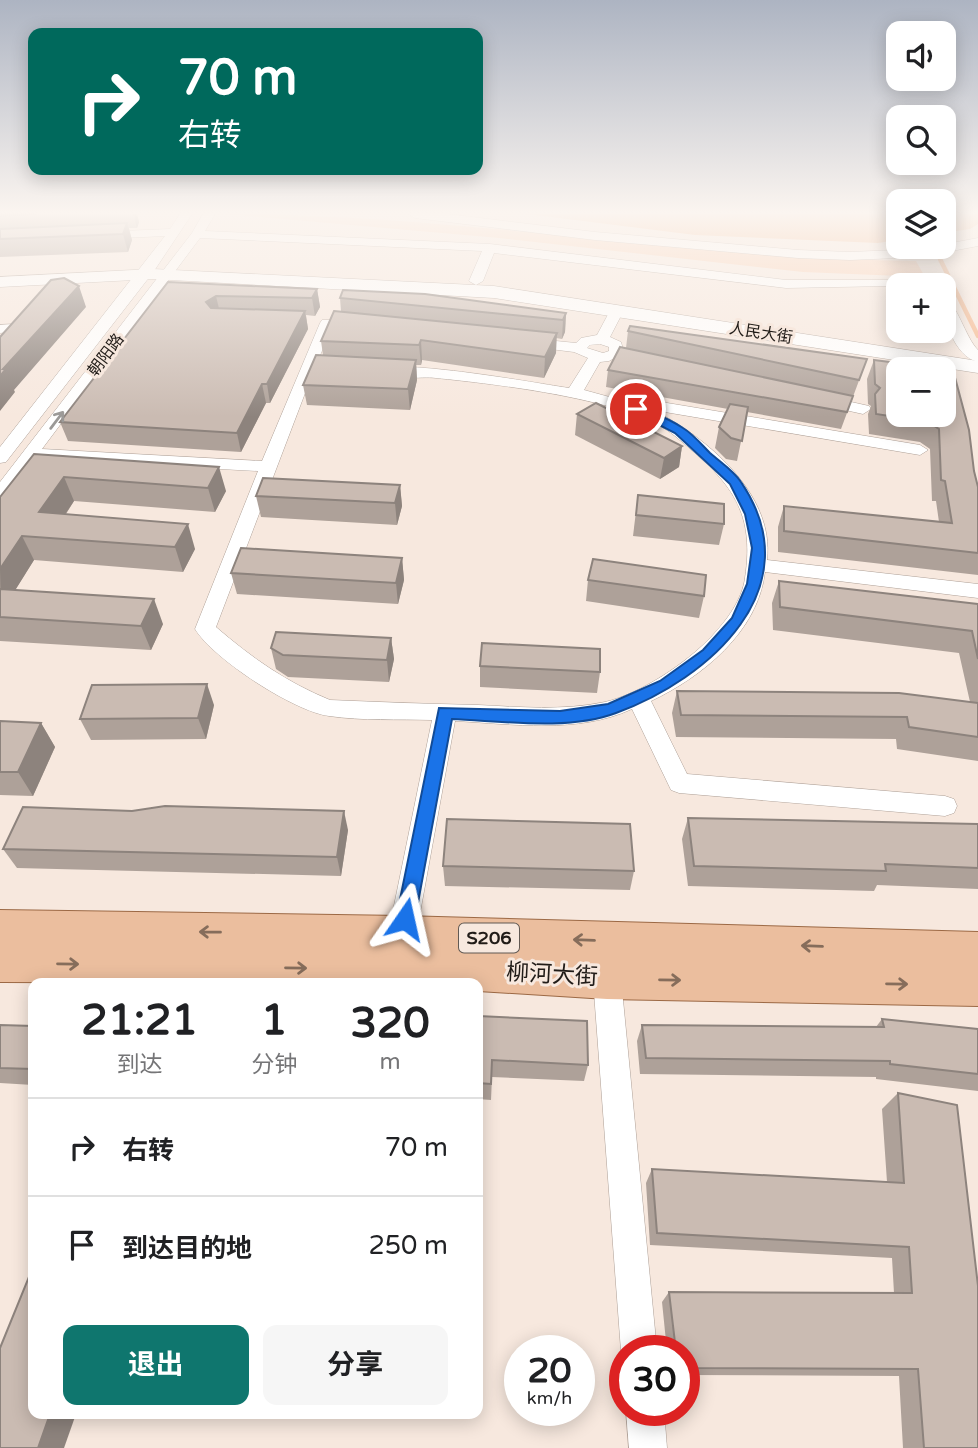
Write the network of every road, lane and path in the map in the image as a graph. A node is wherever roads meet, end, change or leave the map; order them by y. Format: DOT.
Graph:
graph roads {
  1 [pos="149,282"];
  2 [pos="151,282"];
  3 [pos="327,282"];
  4 [pos="480,282"];
  5 [pos="766,282"];
  6 [pos="886,284"];
  7 [pos="617,310"];
  8 [pos="344,323"];
  9 [pos="956,328"];
  10 [pos="602,340"];
  11 [pos="510,341"];
  12 [pos="579,348"];
  13 [pos="603,357"];
  14 [pos="977,358"];
  15 [pos="638,362"];
  16 [pos="307,367"];
  17 [pos="332,368"];
  18 [pos="371,370"];
  19 [pos="574,393"];
  20 [pos="810,398"];
  21 [pos="637,406"];
  22 [pos="863,409"];
  23 [pos="736,413"];
  24 [pos="688,437"];
  25 [pos="920,450"];
  26 [pos="32,454"];
  27 [pos="0,458"];
  28 [pos="267,466"];
  29 [pos="0,494"];
  30 [pos="757,565"];
  31 [pos="978,591"];
  32 [pos="638,697"];
  33 [pos="445,713"];
  34 [pos="945,806"];
  35 [pos="0,929"];
  36 [pos="402,935"];
  37 [pos="978,951"];
  38 [pos="0,962"];
  39 [pos="607,979"];
  40 [pos="978,985"];
  41 [pos="638,1335"];
  42 [pos="646,1426"];
  43 [pos="648,1448"];
  1 -- 27 [label="street"];
  26 -- 2 [label="street, 朝阳路, one-way"];
  3 -- 7 [label="street, 人民大街"];
  4 -- 14 [label="street, 人民大街"];
  5 -- 6 [label="street"];
  7 -- 10 [label="street"];
  7 -- 14 [label="street, 人民大街"];
  8 -- 16 [label="street"];
  9 -- 14 [label="street"];
  10 -- 12 [label="street"];
  10 -- 13 [label="street"];
  11 -- 12 [label="street"];
  12 -- 13 [label="street"];
  13 -- 15 [label="street"];
  13 -- 19 [label="street"];
  16 -- 17 [label="street"];
  16 -- 28 [label="street"];
  18 -- 19 [label="street"];
  19 -- 21 [label="street"];
  20 -- 22 [label="street"];
  21 -- 23 [label="street"];
  21 -- 24 [label="street"];
  23 -- 24 [label="street"];
  23 -- 25 [label="street"];
  24 -- 30 [label="street"];
  26 -- 28 [label="street"];
  26 -- 29 [label="street, 朝阳路"];
  28 -- 33 [label="street"];
  30 -- 31 [label="street"];
  30 -- 32 [label="street"];
  32 -- 33 [label="street"];
  32 -- 34 [label="street"];
  33 -- 36 [label="street"];
  36 -- 35 [label="main road, 柳河大街 / S206, one-way"];
  37 -- 36 [label="main road, 柳河大街 / S206, one-way"];
  38 -- 39 [label="main road, 柳河大街 / S206, one-way"];
  39 -- 40 [label="main road, 柳河大街 / S206, one-way"];
  39 -- 41 [label="street"];
  42 -- 43 [label="street"];
}
